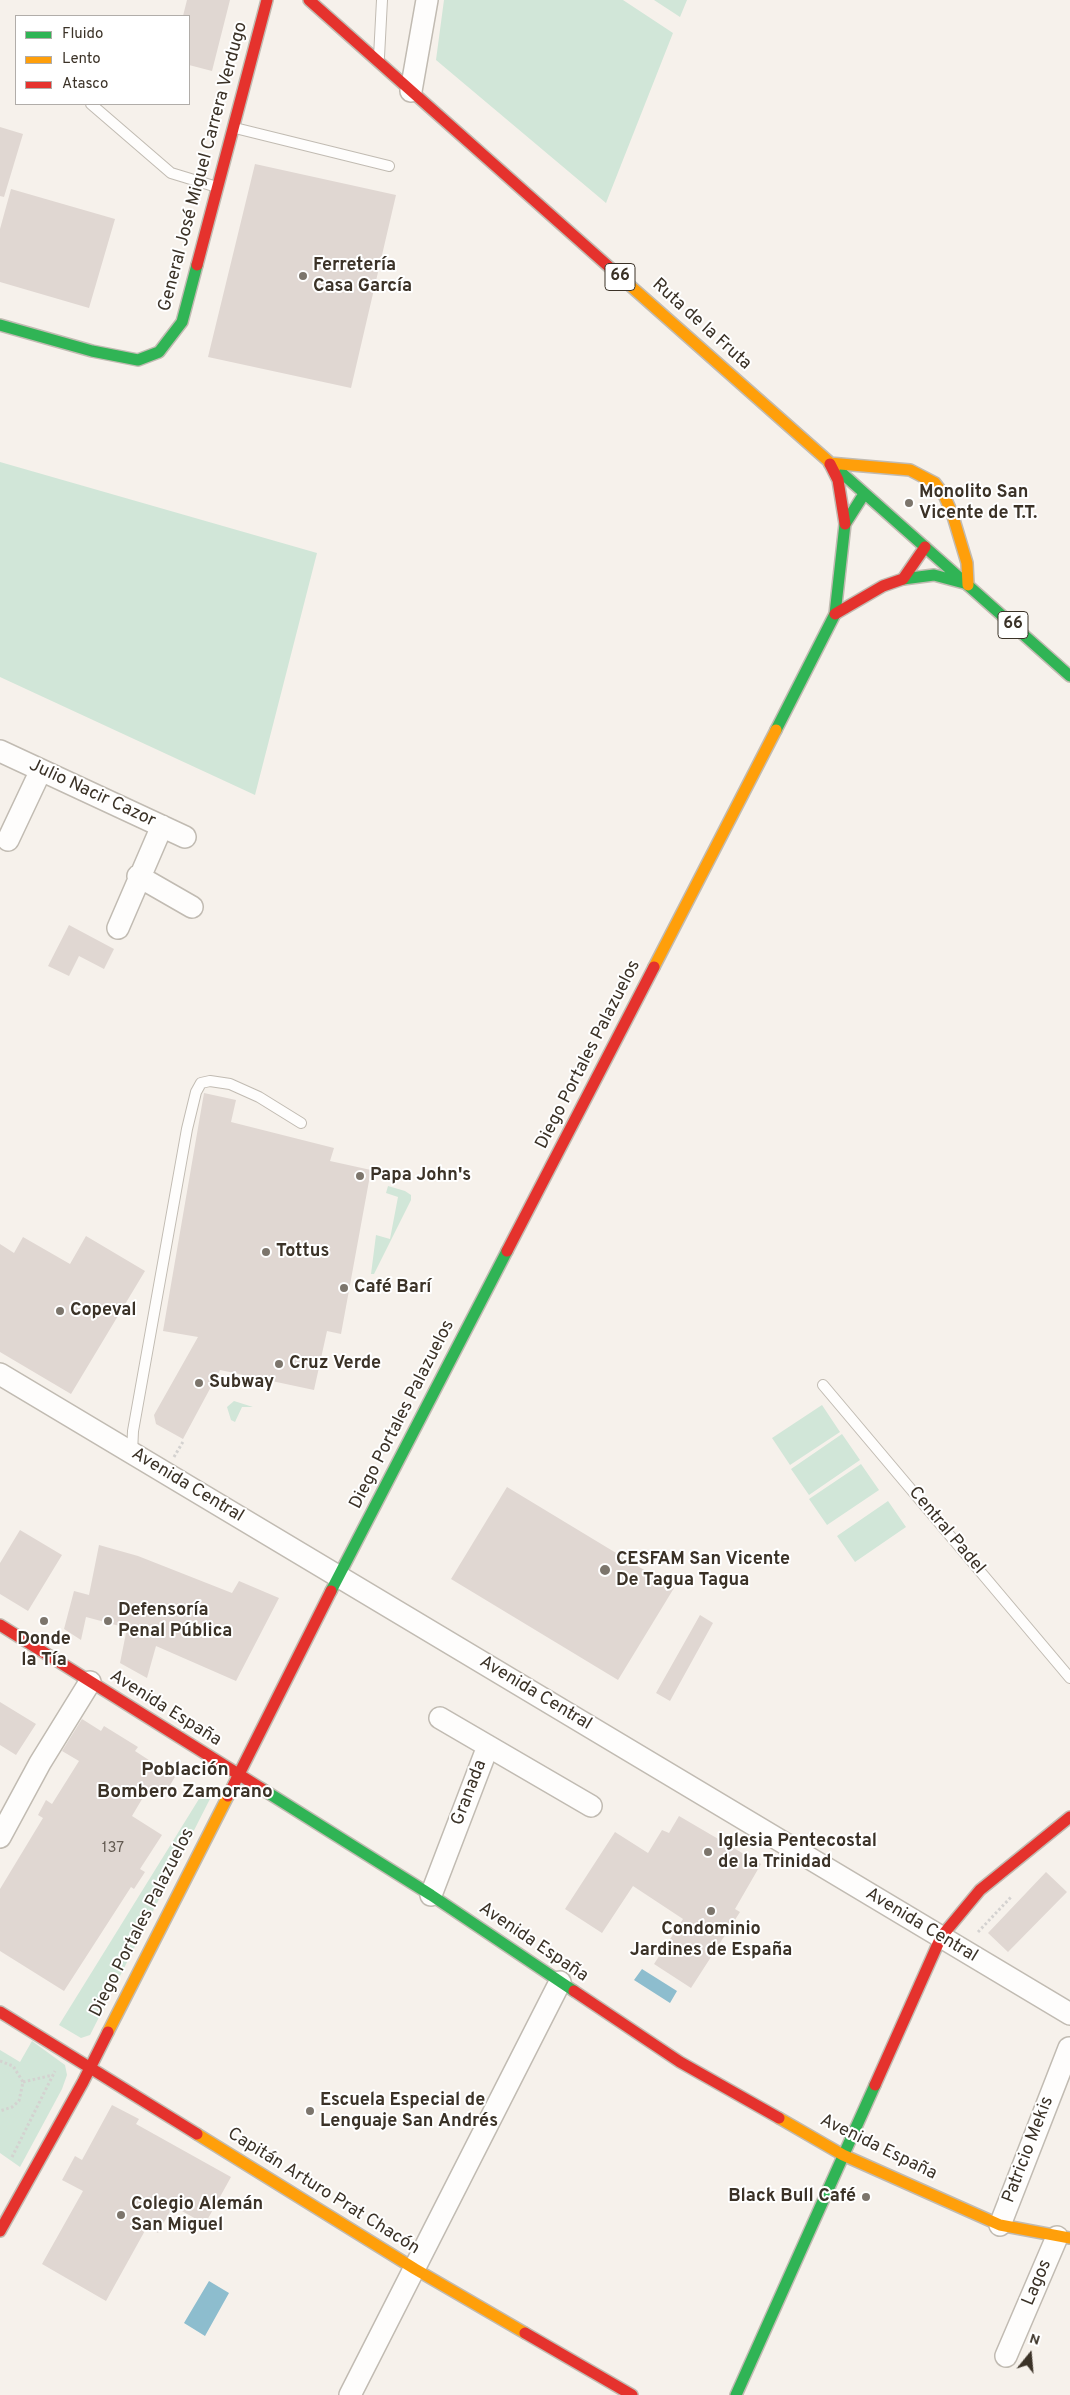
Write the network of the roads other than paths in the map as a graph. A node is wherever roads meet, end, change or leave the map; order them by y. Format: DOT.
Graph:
graph roads {
  1 [pos="267,0"];
  2 [pos="309,0"];
  3 [pos="382,0"];
  4 [pos="427,0"];
  5 [pos="379,63"];
  6 [pos="411,91"];
  7 [pos="92,105"];
  8 [pos="234,128"];
  9 [pos="389,166"];
  10 [pos="218,187"];
  11 [pos="0,325"];
  12 [pos="829,463"];
  13 [pos="898,468"];
  14 [pos="870,487"];
  15 [pos="944,495"];
  16 [pos="941,522"];
  17 [pos="845,524"];
  18 [pos="933,537"];
  19 [pos="925,547"];
  20 [pos="903,579"];
  21 [pos="968,585"];
  22 [pos="835,614"];
  23 [pos="1070,676"];
  24 [pos="0,751"];
  25 [pos="41,770"];
  26 [pos="162,826"];
  27 [pos="185,836"];
  28 [pos="8,840"];
  29 [pos="138,876"];
  30 [pos="192,907"];
  31 [pos="118,928"];
  32 [pos="302,1122"];
  33 [pos="0,1374"];
  34 [pos="822,1385"];
  35 [pos="132,1453"];
  36 [pos="339,1577"];
  37 [pos="0,1625"];
  38 [pos="1070,1678"];
  39 [pos="90,1682"];
  40 [pos="440,1718"];
  41 [pos="488,1746"];
  42 [pos="238,1773"];
  43 [pos="591,1806"];
  44 [pos="1070,1817"];
  45 [pos="0,1836"];
  46 [pos="431,1895"];
  47 [pos="940,1937"];
  48 [pos="560,1982"];
  49 [pos="0,2012"];
  50 [pos="1070,2014"];
  51 [pos="1069,2048"];
  52 [pos="91,2066"];
  53 [pos="844,2155"];
  54 [pos="1000,2225"];
  55 [pos="0,2231"];
  56 [pos="1064,2238"];
  57 [pos="415,2269"];
  58 [pos="1006,2356"];
  59 [pos="350,2395"];
  60 [pos="632,2395"];
  61 [pos="736,2395"];
  1 -- 8 [label="main road, General José Miguel Carrera Verdugo"];
  2 -- 5 [label="main road, Ruta de la Fruta / 66"];
  3 -- 5 [label="lane"];
  4 -- 6 [label="street"];
  5 -- 6 [label="main road, Ruta de la Fruta / 66"];
  6 -- 12 [label="main road, Ruta de la Fruta / 66"];
  7 -- 10 [label="lane"];
  8 -- 9 [label="lane"];
  8 -- 10 [label="main road, General José Miguel Carrera Verdugo"];
  10 -- 11 [label="main road, General José Miguel Carrera Verdugo"];
  12 -- 13 [label="main road"];
  12 -- 14 [label="main road, Ruta de la Fruta / 66"];
  12 -- 17 [label="main road"];
  13 -- 14 [label="main road"];
  13 -- 15 [label="main road"];
  14 -- 17 [label="main road"];
  14 -- 19 [label="main road, Ruta de la Fruta / 66"];
  15 -- 16 [label="main road"];
  15 -- 21 [label="main road"];
  17 -- 22 [label="main road"];
  18 -- 19 [label="main road"];
  19 -- 20 [label="main road"];
  19 -- 21 [label="main road, Ruta de la Fruta / 66"];
  20 -- 21 [label="main road"];
  20 -- 22 [label="main road"];
  21 -- 23 [label="main road, Ruta de la Fruta / 66"];
  22 -- 36 [label="main road, Diego Portales Palazuelos"];
  24 -- 25 [label="street, Julio Nacir Cazor"];
  25 -- 26 [label="street, Julio Nacir Cazor"];
  25 -- 28 [label="street"];
  26 -- 27 [label="street, Julio Nacir Cazor"];
  26 -- 29 [label="street"];
  29 -- 30 [label="street"];
  29 -- 31 [label="street"];
  32 -- 35 [label="lane"];
  33 -- 35 [label="street, Avenida Central"];
  34 -- 38 [label="lane, Central Padel"];
  35 -- 36 [label="street, Avenida Central"];
  36 -- 42 [label="main road, Diego Portales Palazuelos"];
  36 -- 47 [label="street, Avenida Central"];
  37 -- 39 [label="main road, Avenida España"];
  39 -- 42 [label="main road, Avenida España"];
  39 -- 45 [label="street"];
  40 -- 41 [label="street"];
  41 -- 43 [label="street, Granada"];
  41 -- 46 [label="street, Granada"];
  42 -- 46 [label="main road, Avenida España"];
  42 -- 52 [label="main road, Diego Portales Palazuelos"];
  44 -- 47 [label="main road"];
  46 -- 48 [label="main road, Avenida España"];
  47 -- 50 [label="street, Avenida Central"];
  47 -- 53 [label="main road"];
  48 -- 53 [label="main road, Avenida España"];
  48 -- 57 [label="street"];
  49 -- 52 [label="main road, Capitán Arturo Prat Chacón"];
  51 -- 54 [label="street, Patricio Mekis"];
  52 -- 55 [label="main road, Diego Portales Palazuelos"];
  52 -- 57 [label="main road, Capitán Arturo Prat Chacón"];
  53 -- 54 [label="main road, Avenida España"];
  53 -- 61 [label="main road"];
  54 -- 56 [label="main road, Avenida España"];
  56 -- 58 [label="street, Lagos"];
  57 -- 59 [label="street"];
  57 -- 60 [label="main road, Capitán Arturo Prat Chacón"];
}
